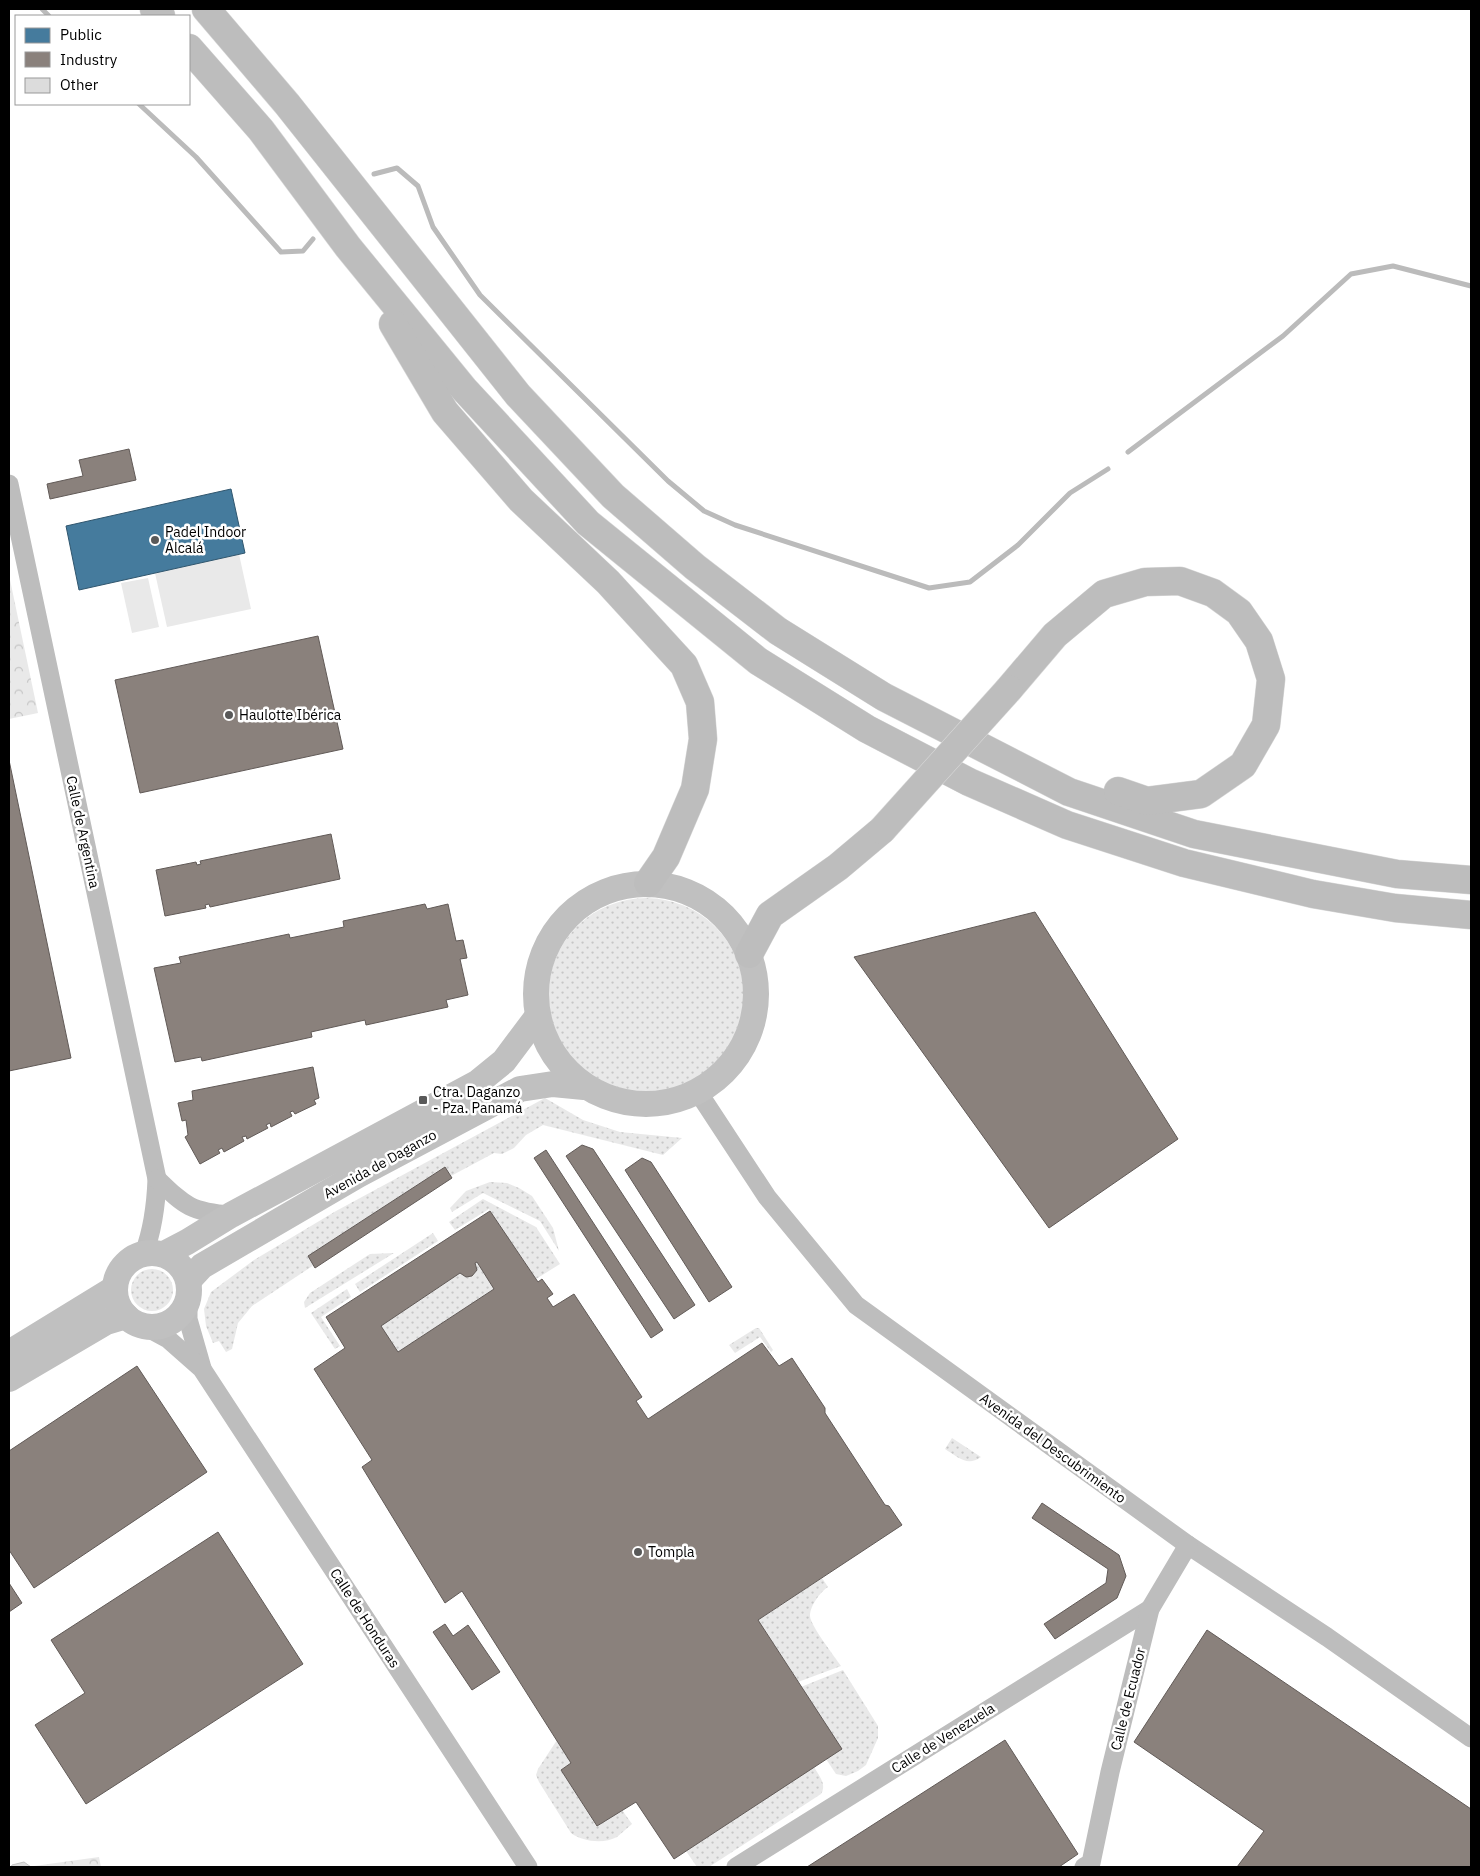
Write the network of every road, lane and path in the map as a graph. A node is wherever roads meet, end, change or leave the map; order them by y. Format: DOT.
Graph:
graph roads {
  1 [pos="206,9"];
  2 [pos="190,49"];
  3 [pos="348,247"];
  4 [pos="9,484"];
  5 [pos="990,750"];
  6 [pos="1471,880"];
  7 [pos="648,883"];
  8 [pos="1471,915"];
  9 [pos="749,954"];
  10 [pos="537,1017"];
  11 [pos="584,1087"];
  12 [pos="698,1092"];
  13 [pos="157,1180"];
  14 [pos="231,1214"];
  15 [pos="154,1254"];
  16 [pos="115,1288"];
  17 [pos="189,1289"];
  18 [pos="135,1321"];
  19 [pos="9,1353"];
  20 [pos="202,1369"];
  21 [pos="9,1379"];
  22 [pos="1188,1545"];
  23 [pos="1150,1609"];
  24 [pos="1471,1738"];
  25 [pos="1088,1865"];
  26 [pos="528,1867"];
  27 [pos="736,1867"];
  1 -- 5 [label="highway"];
  2 -- 3 [label="highway"];
  3 -- 7 [label="highway"];
  3 -- 8 [label="highway"];
  4 -- 13 [label="street, Calle de Argentina"];
  5 -- 6 [label="highway"];
  5 -- 9 [label="highway, bridge"];
  7 -- 9 [label="main road"];
  7 -- 10 [label="main road"];
  9 -- 12 [label="main road"];
  10 -- 11 [label="main road"];
  10 -- 14 [label="main road, Avenida de Daganzo"];
  11 -- 12 [label="main road"];
  11 -- 17 [label="main road, Avenida de Daganzo"];
  12 -- 22 [label="street, Avenida del Descubrimiento"];
  13 -- 14 [label="street"];
  13 -- 15 [label="street, Calle de Argentina"];
  14 -- 15 [label="main road, Avenida de Daganzo"];
  15 -- 16 [label="main road"];
  15 -- 17 [label="main road"];
  16 -- 18 [label="main road"];
  16 -- 19 [label="main road"];
  17 -- 18 [label="main road"];
  17 -- 20 [label="street, Calle de Honduras"];
  18 -- 20 [label="street, Calle de Honduras"];
  18 -- 21 [label="main road"];
  20 -- 26 [label="street, Calle de Honduras"];
  22 -- 23 [label="street, Calle de Ecuador"];
  22 -- 24 [label="street, Avenida del Descubrimiento"];
  23 -- 25 [label="street, Calle de Ecuador"];
  23 -- 27 [label="street, Calle de Venezuela"];
}
